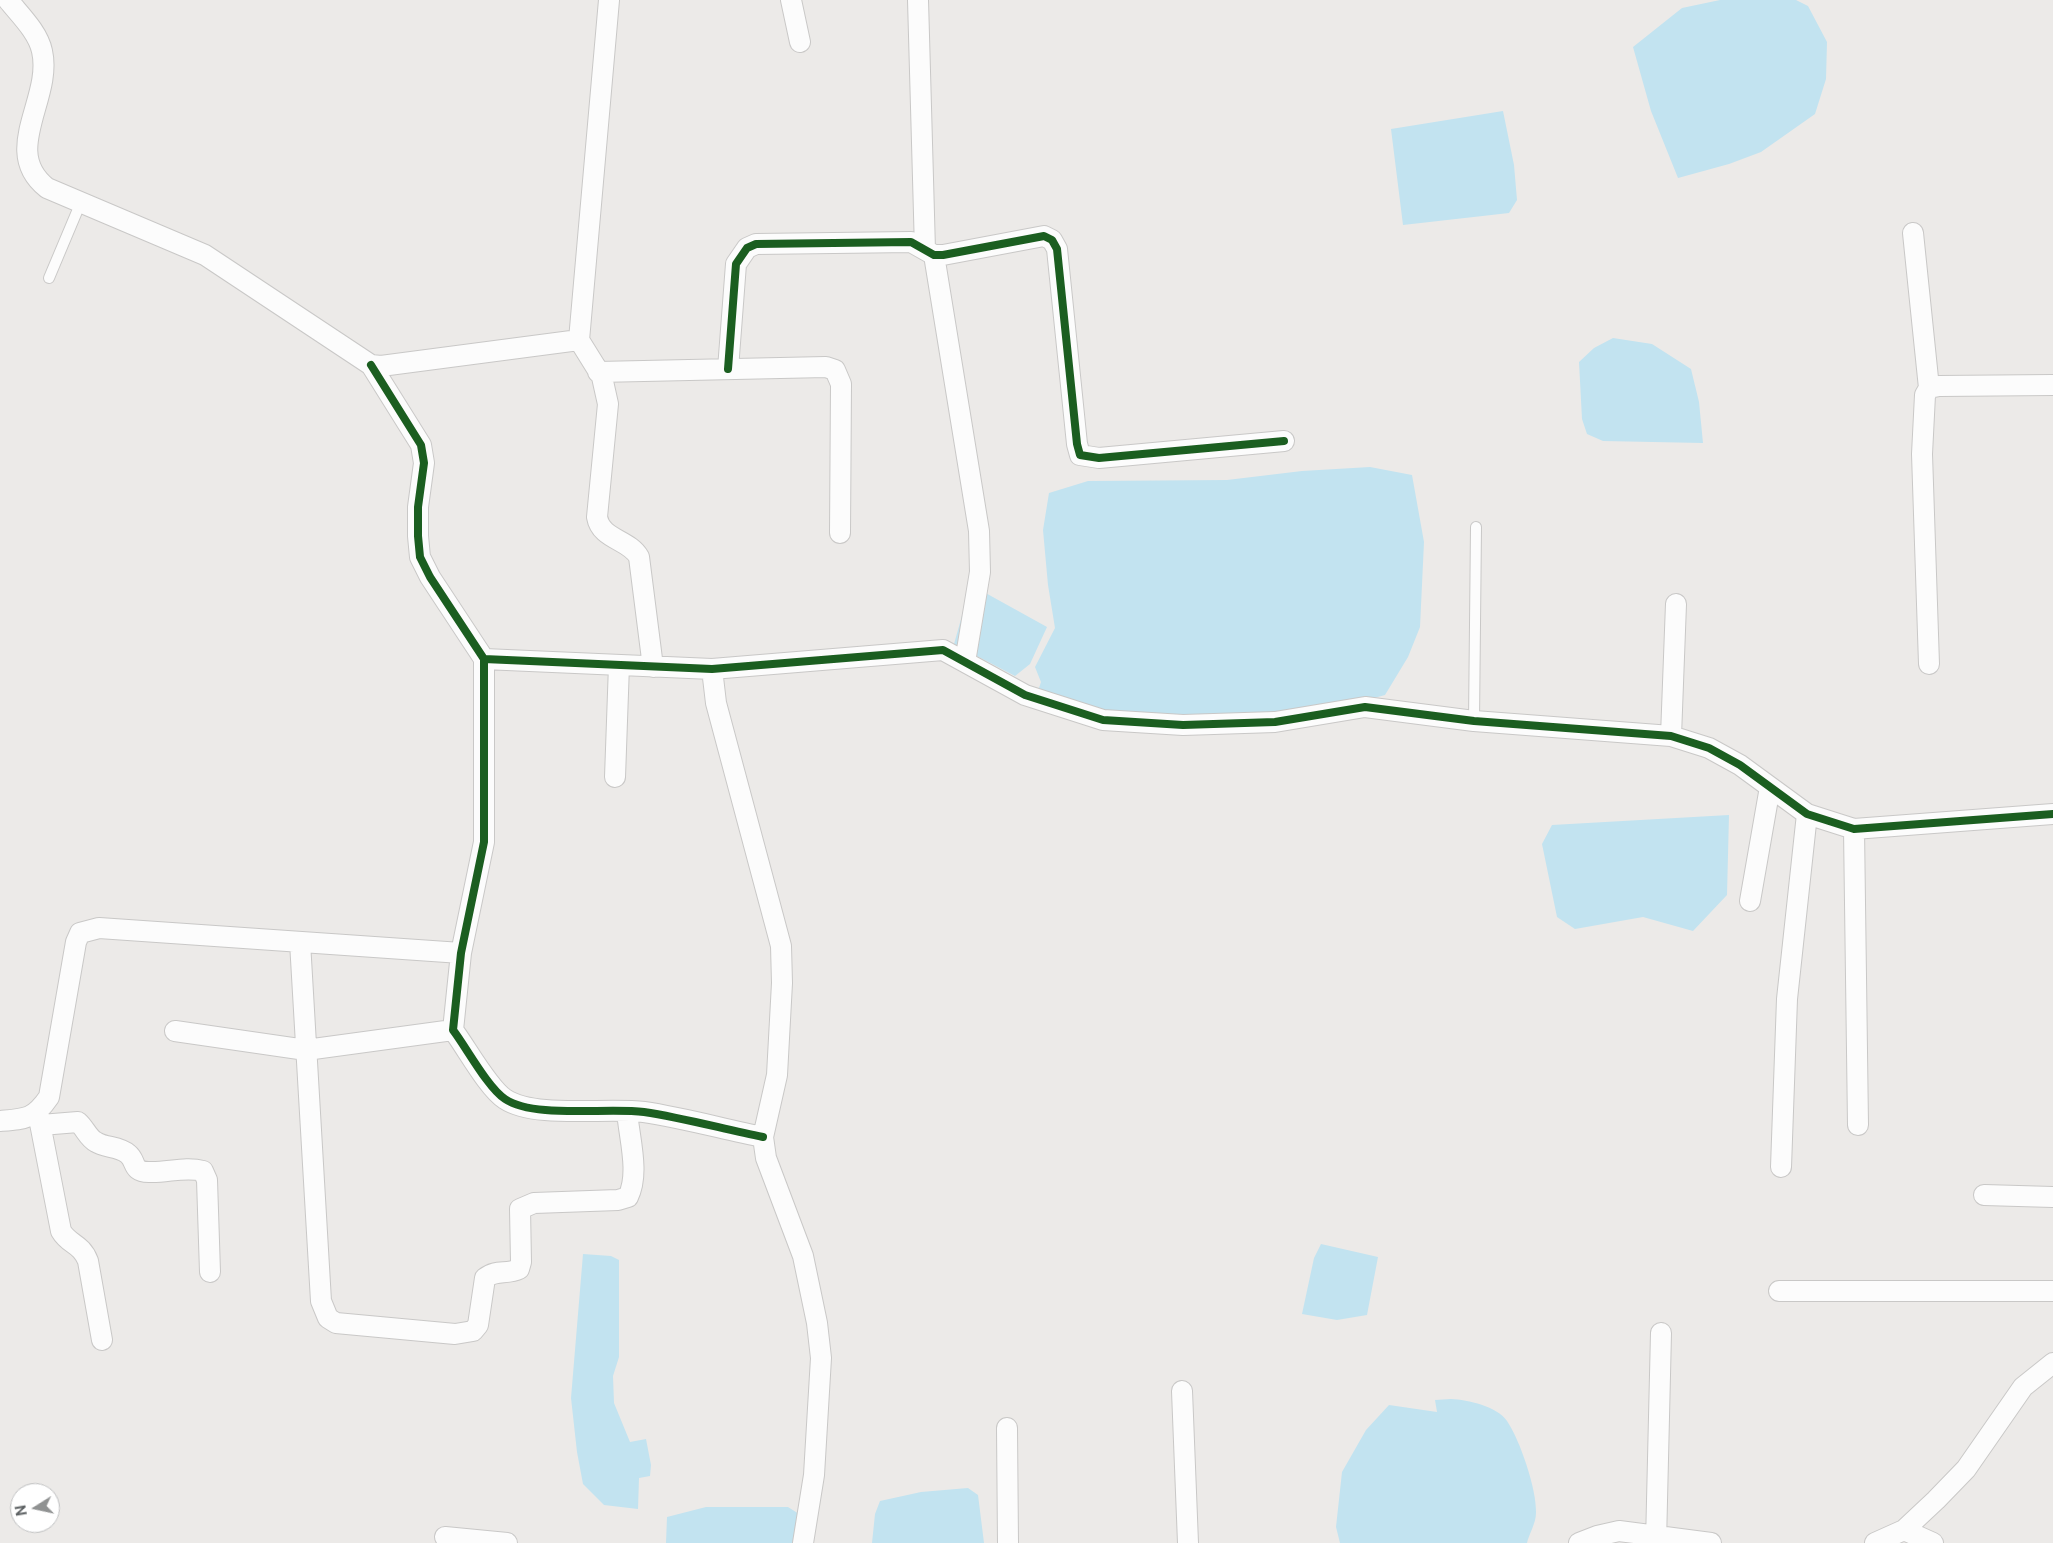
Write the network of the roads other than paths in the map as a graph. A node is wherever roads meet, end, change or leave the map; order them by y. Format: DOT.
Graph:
graph roads {
  1 [pos="8,0"];
  2 [pos="609,0"];
  3 [pos="791,0"];
  4 [pos="918,0"];
  5 [pos="800,42"];
  6 [pos="80,202"];
  7 [pos="1913,233"];
  8 [pos="930,253"];
  9 [pos="49,278"];
  10 [pos="579,340"];
  11 [pos="371,364"];
  12 [pos="728,369"];
  13 [pos="598,372"];
  14 [pos="2053,385"];
  15 [pos="1929,388"];
  16 [pos="1284,441"];
  17 [pos="1476,527"];
  18 [pos="840,532"];
  19 [pos="1676,604"];
  20 [pos="484,659"];
  21 [pos="965,662"];
  22 [pos="1929,664"];
  23 [pos="619,665"];
  24 [pos="653,666"];
  25 [pos="712,669"];
  26 [pos="1474,721"];
  27 [pos="1671,736"];
  28 [pos="615,777"];
  29 [pos="1770,788"];
  30 [pos="1807,814"];
  31 [pos="2053,814"];
  32 [pos="1854,829"];
  33 [pos="1750,901"];
  34 [pos="300,942"];
  35 [pos="461,953"];
  36 [pos="453,1030"];
  37 [pos="175,1031"];
  38 [pos="306,1050"];
  39 [pos="627,1112"];
  40 [pos="39,1119"];
  41 [pos="0,1121"];
  42 [pos="1858,1125"];
  43 [pos="763,1137"];
  44 [pos="1781,1168"];
  45 [pos="1984,1195"];
  46 [pos="2053,1197"];
  47 [pos="210,1272"];
  48 [pos="1779,1291"];
  49 [pos="2053,1292"];
  50 [pos="1661,1333"];
  51 [pos="102,1340"];
  52 [pos="2053,1363"];
  53 [pos="1182,1390"];
  54 [pos="1007,1428"];
  55 [pos="1904,1530"];
  56 [pos="445,1537"];
  57 [pos="1657,1539"];
  58 [pos="507,1543"];
  59 [pos="803,1543"];
  60 [pos="1008,1543"];
  61 [pos="1188,1543"];
  62 [pos="1579,1543"];
  63 [pos="1711,1543"];
  64 [pos="1875,1543"];
  65 [pos="1934,1543"];
  1 -- 6 [label="street"];
  2 -- 10 [label="street"];
  3 -- 5 [label="street"];
  4 -- 8 [label="street"];
  6 -- 9 [label="lane"];
  6 -- 11 [label="street"];
  7 -- 15 [label="street"];
  8 -- 12 [label="street"];
  8 -- 16 [label="street"];
  8 -- 21 [label="street"];
  10 -- 11 [label="street"];
  10 -- 13 [label="street"];
  11 -- 20 [label="street"];
  12 -- 13 [label="street"];
  12 -- 18 [label="street"];
  13 -- 24 [label="street"];
  14 -- 15 [label="street"];
  15 -- 22 [label="street"];
  17 -- 26 [label="lane"];
  19 -- 27 [label="street"];
  20 -- 23 [label="street"];
  20 -- 35 [label="street"];
  21 -- 25 [label="street"];
  21 -- 26 [label="street"];
  23 -- 24 [label="street"];
  23 -- 28 [label="street"];
  24 -- 25 [label="street"];
  25 -- 43 [label="street"];
  26 -- 27 [label="street"];
  27 -- 29 [label="street"];
  29 -- 30 [label="street"];
  29 -- 33 [label="street"];
  30 -- 32 [label="street"];
  30 -- 44 [label="street"];
  31 -- 32 [label="street"];
  32 -- 42 [label="street"];
  34 -- 35 [label="street"];
  34 -- 38 [label="street"];
  34 -- 40 [label="street"];
  35 -- 36 [label="street"];
  36 -- 38 [label="street"];
  36 -- 39 [label="street"];
  37 -- 38 [label="street"];
  38 -- 39 [label="street"];
  39 -- 43 [label="street"];
  40 -- 41 [label="street"];
  40 -- 47 [label="street"];
  40 -- 51 [label="street"];
  43 -- 59 [label="street"];
  45 -- 46 [label="street"];
  48 -- 49 [label="street"];
  50 -- 57 [label="street"];
  52 -- 55 [label="street"];
  53 -- 61 [label="street"];
  54 -- 60 [label="street"];
  55 -- 64 [label="street"];
  55 -- 65 [label="street"];
  56 -- 58 [label="street"];
  57 -- 62 [label="street"];
  57 -- 63 [label="street"];
}
